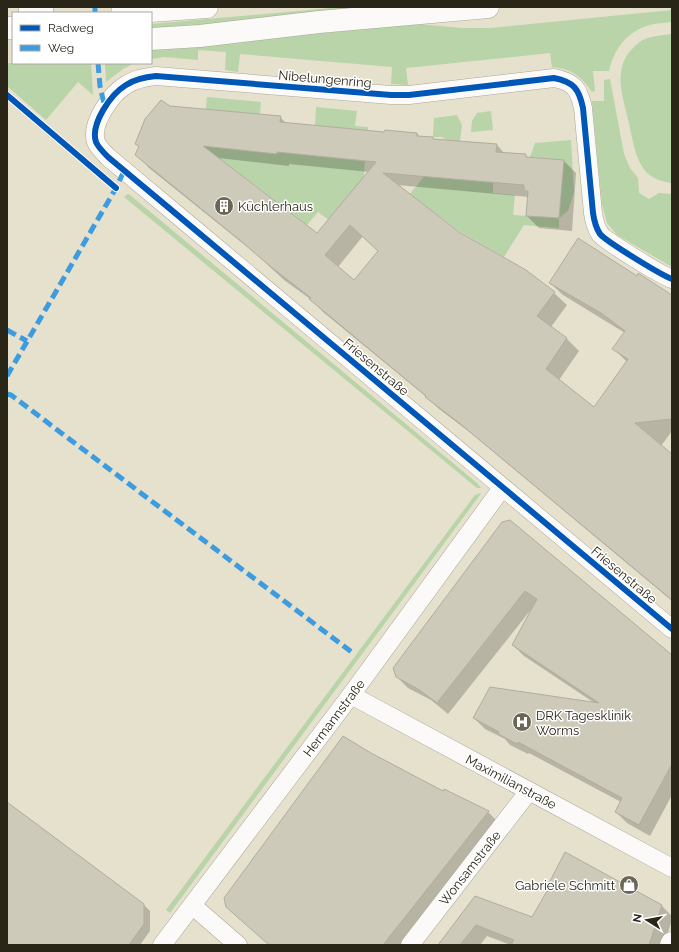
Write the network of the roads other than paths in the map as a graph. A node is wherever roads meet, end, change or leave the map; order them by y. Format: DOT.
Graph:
graph roads {
  1 [pos="207,7"];
  2 [pos="488,7"];
  3 [pos="136,12"];
  4 [pos="152,39"];
  5 [pos="105,108"];
  6 [pos="672,279"];
  7 [pos="502,488"];
  8 [pos="672,629"];
  9 [pos="351,695"];
  10 [pos="529,791"];
  11 [pos="672,868"];
  12 [pos="193,906"];
  13 [pos="162,945"];
  14 [pos="238,945"];
  15 [pos="410,945"];
  1 -- 3 [label="main road"];
  2 -- 4 [label="main road"];
  5 -- 6 [label="street, Nibelungenring"];
  5 -- 7 [label="street, Friesenstraße"];
  7 -- 8 [label="street, Friesenstraße"];
  7 -- 9 [label="street, Hermannstraße"];
  9 -- 10 [label="street, Maximilianstraße"];
  9 -- 12 [label="street, Hermannstraße"];
  10 -- 11 [label="street, Maximilianstraße"];
  10 -- 15 [label="street, Wonsamstraße"];
  12 -- 13 [label="street, Hermannstraße"];
  12 -- 14 [label="street"];
}
